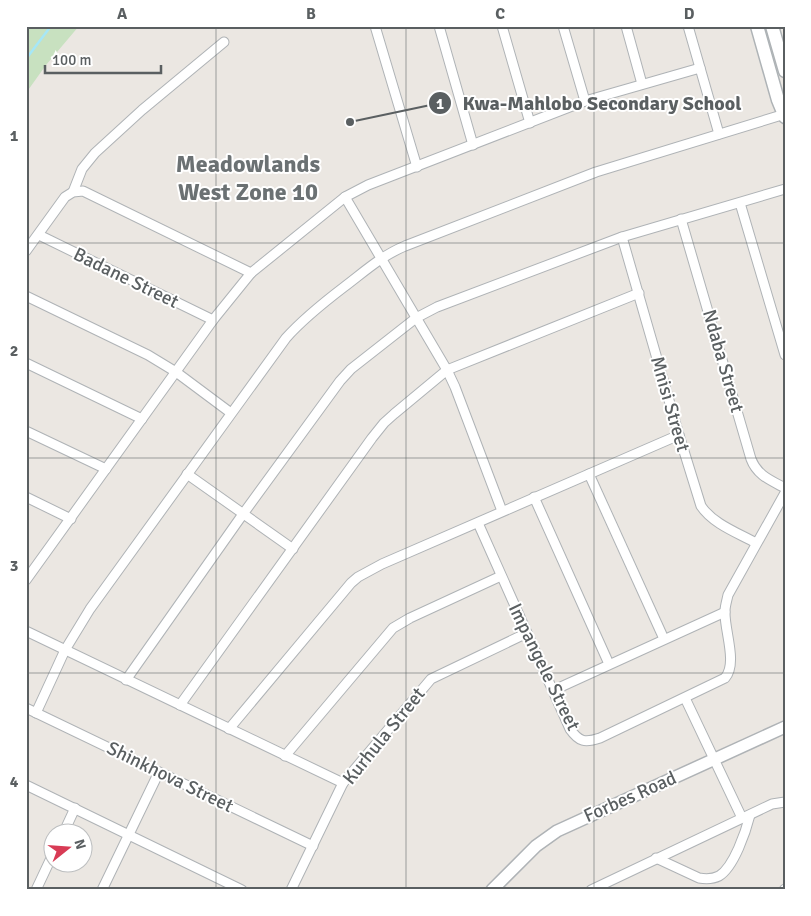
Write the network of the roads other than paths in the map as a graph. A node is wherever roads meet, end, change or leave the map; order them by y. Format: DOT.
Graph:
graph roads {
  1 [pos="375,26"];
  2 [pos="439,26"];
  3 [pos="502,26"];
  4 [pos="563,26"];
  5 [pos="626,26"];
  6 [pos="688,26"];
  7 [pos="757,26"];
  8 [pos="772,26"];
  9 [pos="224,42"];
  10 [pos="781,45"];
  11 [pos="700,68"];
  12 [pos="785,71"];
  13 [pos="642,84"];
  14 [pos="585,101"];
  15 [pos="784,115"];
  16 [pos="530,123"];
  17 [pos="720,134"];
  18 [pos="473,145"];
  19 [pos="417,167"];
  20 [pos="785,189"];
  21 [pos="73,192"];
  22 [pos="345,197"];
  23 [pos="740,203"];
  24 [pos="681,219"];
  25 [pos="39,235"];
  26 [pos="622,236"];
  27 [pos="26,251"];
  28 [pos="381,258"];
  29 [pos="251,273"];
  30 [pos="639,294"];
  31 [pos="26,296"];
  32 [pos="416,318"];
  33 [pos="213,320"];
  34 [pos="785,356"];
  35 [pos="26,363"];
  36 [pos="446,370"];
  37 [pos="176,372"];
  38 [pos="231,413"];
  39 [pos="142,419"];
  40 [pos="26,431"];
  41 [pos="679,435"];
  42 [pos="106,469"];
  43 [pos="187,474"];
  44 [pos="589,474"];
  45 [pos="785,488"];
  46 [pos="785,493"];
  47 [pos="26,497"];
  48 [pos="534,497"];
  49 [pos="502,512"];
  50 [pos="243,514"];
  51 [pos="70,519"];
  52 [pos="478,523"];
  53 [pos="756,543"];
  54 [pos="293,549"];
  55 [pos="30,566"];
  56 [pos="501,576"];
  57 [pos="26,580"];
  58 [pos="724,612"];
  59 [pos="26,631"];
  60 [pos="527,633"];
  61 [pos="664,639"];
  62 [pos="65,650"];
  63 [pos="609,664"];
  64 [pos="126,680"];
  65 [pos="554,690"];
  66 [pos="685,698"];
  67 [pos="180,705"];
  68 [pos="26,708"];
  69 [pos="36,713"];
  70 [pos="784,727"];
  71 [pos="229,729"];
  72 [pos="285,756"];
  73 [pos="714,760"];
  74 [pos="159,772"];
  75 [pos="343,783"];
  76 [pos="26,785"];
  77 [pos="785,802"];
  78 [pos="75,808"];
  79 [pos="746,817"];
  80 [pos="68,824"];
  81 [pos="129,835"];
  82 [pos="313,846"];
  83 [pos="656,858"];
  84 [pos="44,874"];
  85 [pos="36,890"];
  86 [pos="102,890"];
  87 [pos="242,890"];
  88 [pos="291,890"];
  89 [pos="492,890"];
  90 [pos="591,890"];
  1 -- 19 [label="street"];
  2 -- 18 [label="street"];
  3 -- 16 [label="street"];
  4 -- 14 [label="street"];
  5 -- 13 [label="street"];
  6 -- 11 [label="street"];
  7 -- 15 [label="main road"];
  8 -- 10 [label="main road"];
  9 -- 21 [label="street"];
  10 -- 12 [label="main road"];
  11 -- 13 [label="street"];
  11 -- 17 [label="street"];
  13 -- 14 [label="street"];
  14 -- 16 [label="street"];
  15 -- 17 [label="street"];
  16 -- 18 [label="street"];
  17 -- 28 [label="street"];
  18 -- 19 [label="street"];
  19 -- 22 [label="street"];
  20 -- 23 [label="street"];
  21 -- 25 [label="street"];
  21 -- 29 [label="street"];
  22 -- 28 [label="street"];
  22 -- 29 [label="street"];
  23 -- 24 [label="street"];
  23 -- 34 [label="street"];
  24 -- 26 [label="street"];
  24 -- 45 [label="street, Ndaba Street"];
  25 -- 27 [label="street"];
  25 -- 33 [label="street, Badane Street"];
  26 -- 30 [label="street, Mnisi Street"];
  26 -- 32 [label="street"];
  28 -- 32 [label="street"];
  28 -- 38 [label="street"];
  29 -- 33 [label="street"];
  30 -- 36 [label="street"];
  30 -- 41 [label="street, Mnisi Street"];
  31 -- 37 [label="street"];
  32 -- 36 [label="street"];
  32 -- 50 [label="street"];
  33 -- 37 [label="street"];
  35 -- 39 [label="street"];
  36 -- 49 [label="street"];
  36 -- 54 [label="street"];
  37 -- 38 [label="street"];
  37 -- 39 [label="street"];
  38 -- 43 [label="street"];
  39 -- 42 [label="street"];
  40 -- 42 [label="street"];
  41 -- 44 [label="street"];
  41 -- 53 [label="street, Mnisi Street"];
  42 -- 51 [label="street"];
  43 -- 50 [label="street"];
  43 -- 62 [label="street"];
  44 -- 48 [label="street"];
  44 -- 61 [label="street"];
  46 -- 53 [label="street"];
  47 -- 51 [label="street"];
  48 -- 49 [label="street"];
  48 -- 63 [label="street"];
  49 -- 52 [label="street"];
  50 -- 54 [label="street"];
  50 -- 64 [label="street"];
  51 -- 55 [label="street"];
  52 -- 56 [label="street, Impangele Street"];
  52 -- 71 [label="street"];
  53 -- 58 [label="street"];
  54 -- 67 [label="street"];
  55 -- 57 [label="street"];
  56 -- 60 [label="street, Impangele Street"];
  56 -- 72 [label="street"];
  58 -- 61 [label="street"];
  58 -- 66 [label="street, Impangele Street"];
  59 -- 62 [label="street"];
  60 -- 65 [label="street, Impangele Street"];
  60 -- 75 [label="street, Kurhula Street"];
  61 -- 63 [label="street"];
  62 -- 64 [label="street"];
  62 -- 69 [label="street"];
  63 -- 65 [label="street"];
  64 -- 67 [label="street"];
  65 -- 66 [label="street, Impangele Street"];
  66 -- 73 [label="street"];
  67 -- 71 [label="street"];
  68 -- 69 [label="street, Shinkhova Street"];
  69 -- 74 [label="street, Shinkhova Street"];
  70 -- 73 [label="street, Forbes Road"];
  71 -- 72 [label="street"];
  72 -- 75 [label="street"];
  73 -- 79 [label="street"];
  73 -- 89 [label="street, Forbes Road"];
  74 -- 81 [label="street"];
  74 -- 82 [label="street, Shinkhova Street"];
  75 -- 82 [label="street, Kurhula Street"];
  76 -- 78 [label="street"];
  77 -- 79 [label="street"];
  78 -- 80 [label="street"];
  78 -- 81 [label="street"];
  79 -- 83 [label="street"];
  79 -- 83 [label="street"];
  81 -- 86 [label="street"];
  81 -- 87 [label="street"];
  82 -- 88 [label="street, Kurhula Street"];
  83 -- 90 [label="street"];
  84 -- 85 [label="street"];
}
